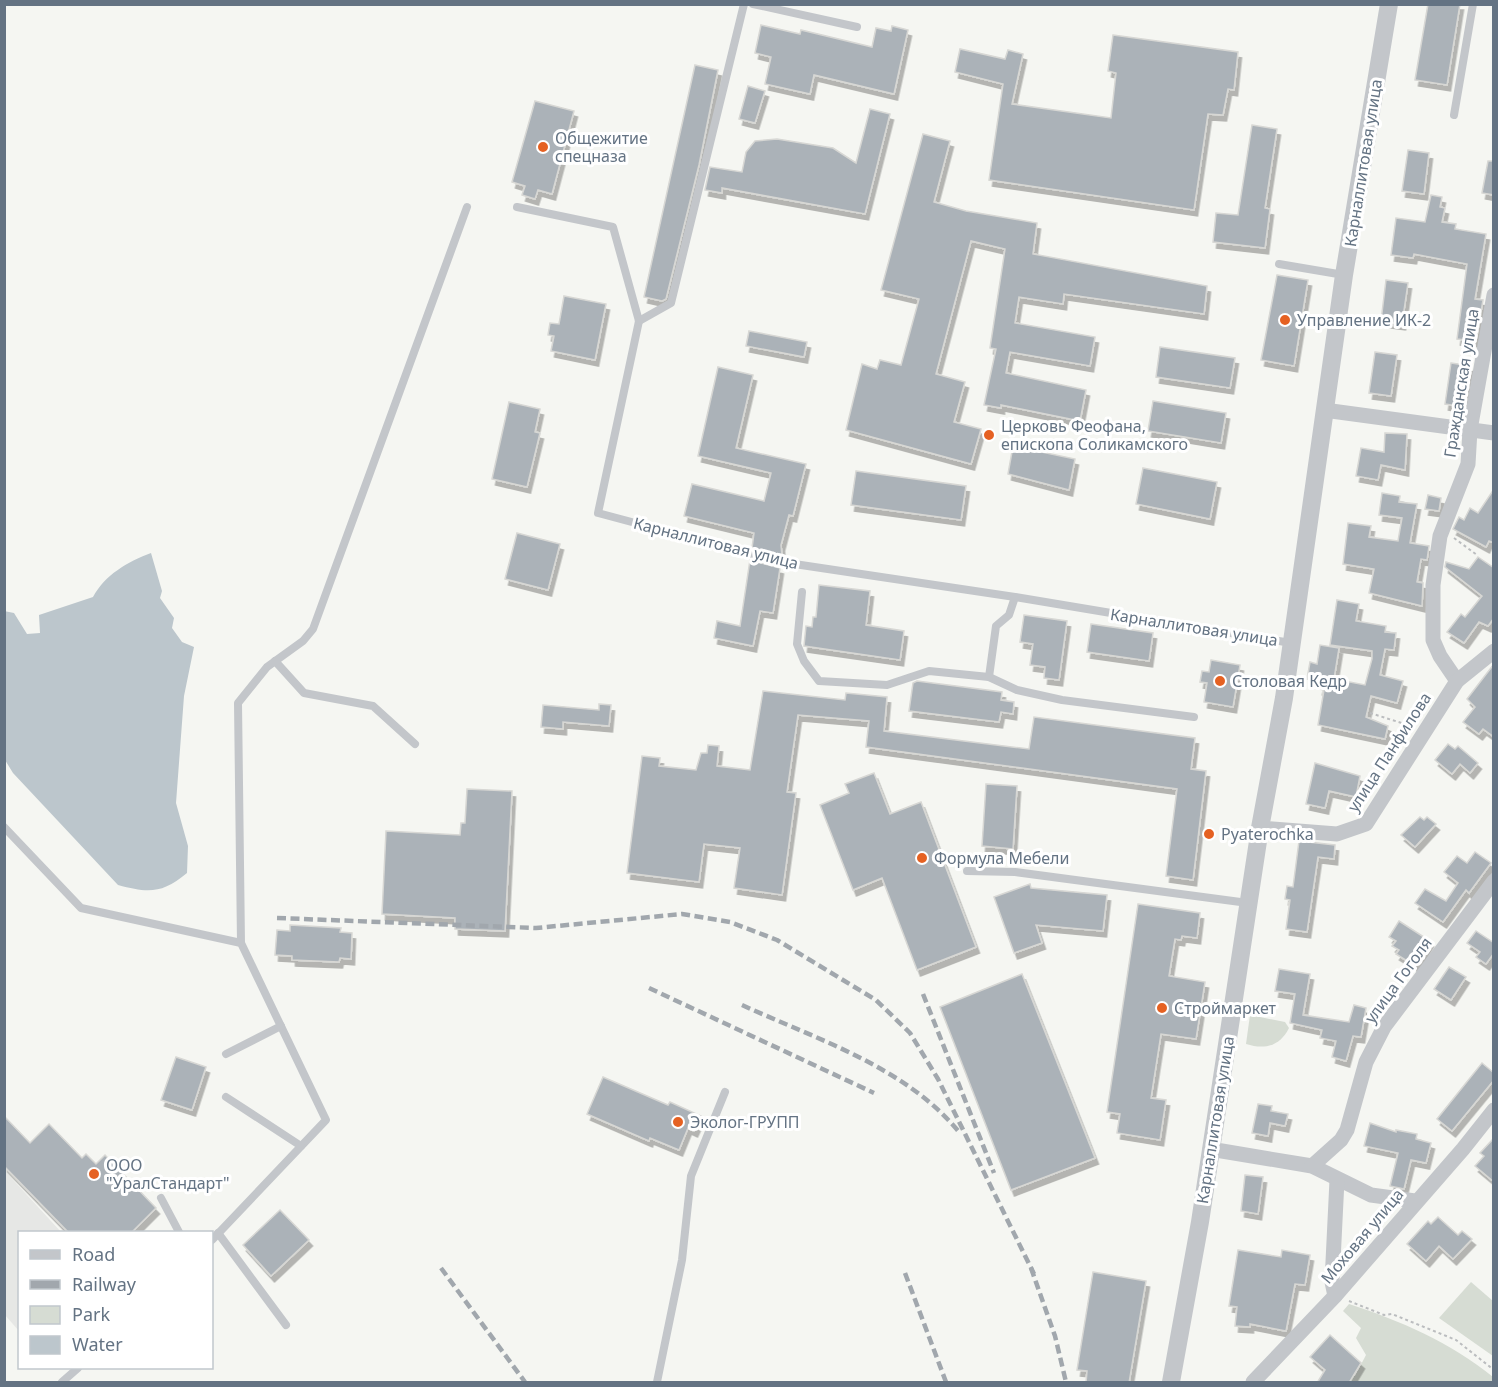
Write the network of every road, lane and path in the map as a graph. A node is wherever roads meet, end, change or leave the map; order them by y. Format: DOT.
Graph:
graph roads {
  1 [pos="744,4"];
  2 [pos="753,4"];
  3 [pos="1473,4"];
  4 [pos="1389,5"];
  5 [pos="857,27"];
  6 [pos="1454,115"];
  7 [pos="467,207"];
  8 [pos="518,207"];
  9 [pos="1279,264"];
  10 [pos="1344,275"];
  11 [pos="1494,295"];
  12 [pos="639,321"];
  13 [pos="1324,410"];
  14 [pos="1470,430"];
  15 [pos="1494,433"];
  16 [pos="1442,529"];
  17 [pos="1477,555"];
  18 [pos="802,592"];
  19 [pos="1015,597"];
  20 [pos="1293,643"];
  21 [pos="1494,651"];
  22 [pos="275,661"];
  23 [pos="989,677"];
  24 [pos="1457,681"];
  25 [pos="1370,713"];
  26 [pos="1194,717"];
  27 [pos="1424,732"];
  28 [pos="415,744"];
  29 [pos="4,827"];
  30 [pos="1260,828"];
  31 [pos="967,871"];
  32 [pos="1494,881"];
  33 [pos="1248,903"];
  34 [pos="241,943"];
  35 [pos="281,1026"];
  36 [pos="226,1054"];
  37 [pos="725,1092"];
  38 [pos="226,1097"];
  39 [pos="1494,1110"];
  40 [pos="302,1146"];
  41 [pos="1210,1149"];
  42 [pos="1312,1166"];
  43 [pos="1337,1180"];
  44 [pos="161,1198"];
  45 [pos="1415,1201"];
  46 [pos="178,1231"];
  47 [pos="218,1233"];
  48 [pos="213,1239"];
  49 [pos="1335,1296"];
  50 [pos="286,1325"];
  51 [pos="77,1369"];
  52 [pos="1494,1370"];
  53 [pos="62,1383"];
  54 [pos="657,1383"];
  55 [pos="1171,1383"];
  56 [pos="1253,1383"];
  1 -- 12 [label="lane"];
  2 -- 5 [label="lane"];
  3 -- 6 [label="lane"];
  4 -- 10 [label="street, Карналлитовая улица"];
  7 -- 22 [label="lane"];
  8 -- 12 [label="lane, Карналлитовая улица"];
  9 -- 10 [label="lane"];
  10 -- 13 [label="street, Карналлитовая улица"];
  11 -- 14 [label="street, Гражданская улица"];
  12 -- 19 [label="lane, Карналлитовая улица"];
  13 -- 14 [label="street"];
  13 -- 20 [label="street, Карналлитовая улица"];
  14 -- 15 [label="street"];
  14 -- 16 [label="street, Гражданская улица"];
  16 -- 17 [label="path"];
  16 -- 24 [label="street, Гражданская улица"];
  18 -- 23 [label="lane"];
  19 -- 20 [label="lane, Карналлитовая улица"];
  19 -- 23 [label="lane"];
  20 -- 30 [label="street, Карналлитовая улица"];
  21 -- 24 [label="street, улица Панфилова"];
  22 -- 28 [label="lane"];
  22 -- 34 [label="lane"];
  23 -- 26 [label="lane"];
  24 -- 27 [label="street, улица Панфилова"];
  25 -- 27 [label="path"];
  27 -- 30 [label="street, улица Панфилова"];
  29 -- 34 [label="lane"];
  30 -- 33 [label="street, Карналлитовая улица"];
  31 -- 33 [label="lane"];
  32 -- 42 [label="street, улица Гоголя"];
  33 -- 41 [label="street, Карналлитовая улица"];
  34 -- 35 [label="lane"];
  35 -- 36 [label="lane"];
  35 -- 40 [label="lane"];
  37 -- 54 [label="lane"];
  38 -- 40 [label="lane"];
  39 -- 45 [label="street, Моховая улица"];
  40 -- 47 [label="lane"];
  41 -- 42 [label="street"];
  41 -- 55 [label="street, Карналлитовая улица"];
  42 -- 43 [label="street"];
  43 -- 45 [label="street"];
  43 -- 49 [label="street"];
  44 -- 46 [label="lane"];
  45 -- 49 [label="street, Моховая улица"];
  47 -- 48 [label="lane"];
  47 -- 50 [label="lane"];
  49 -- 52 [label="path"];
  49 -- 56 [label="street, Моховая улица"];
  51 -- 53 [label="lane"];
}
